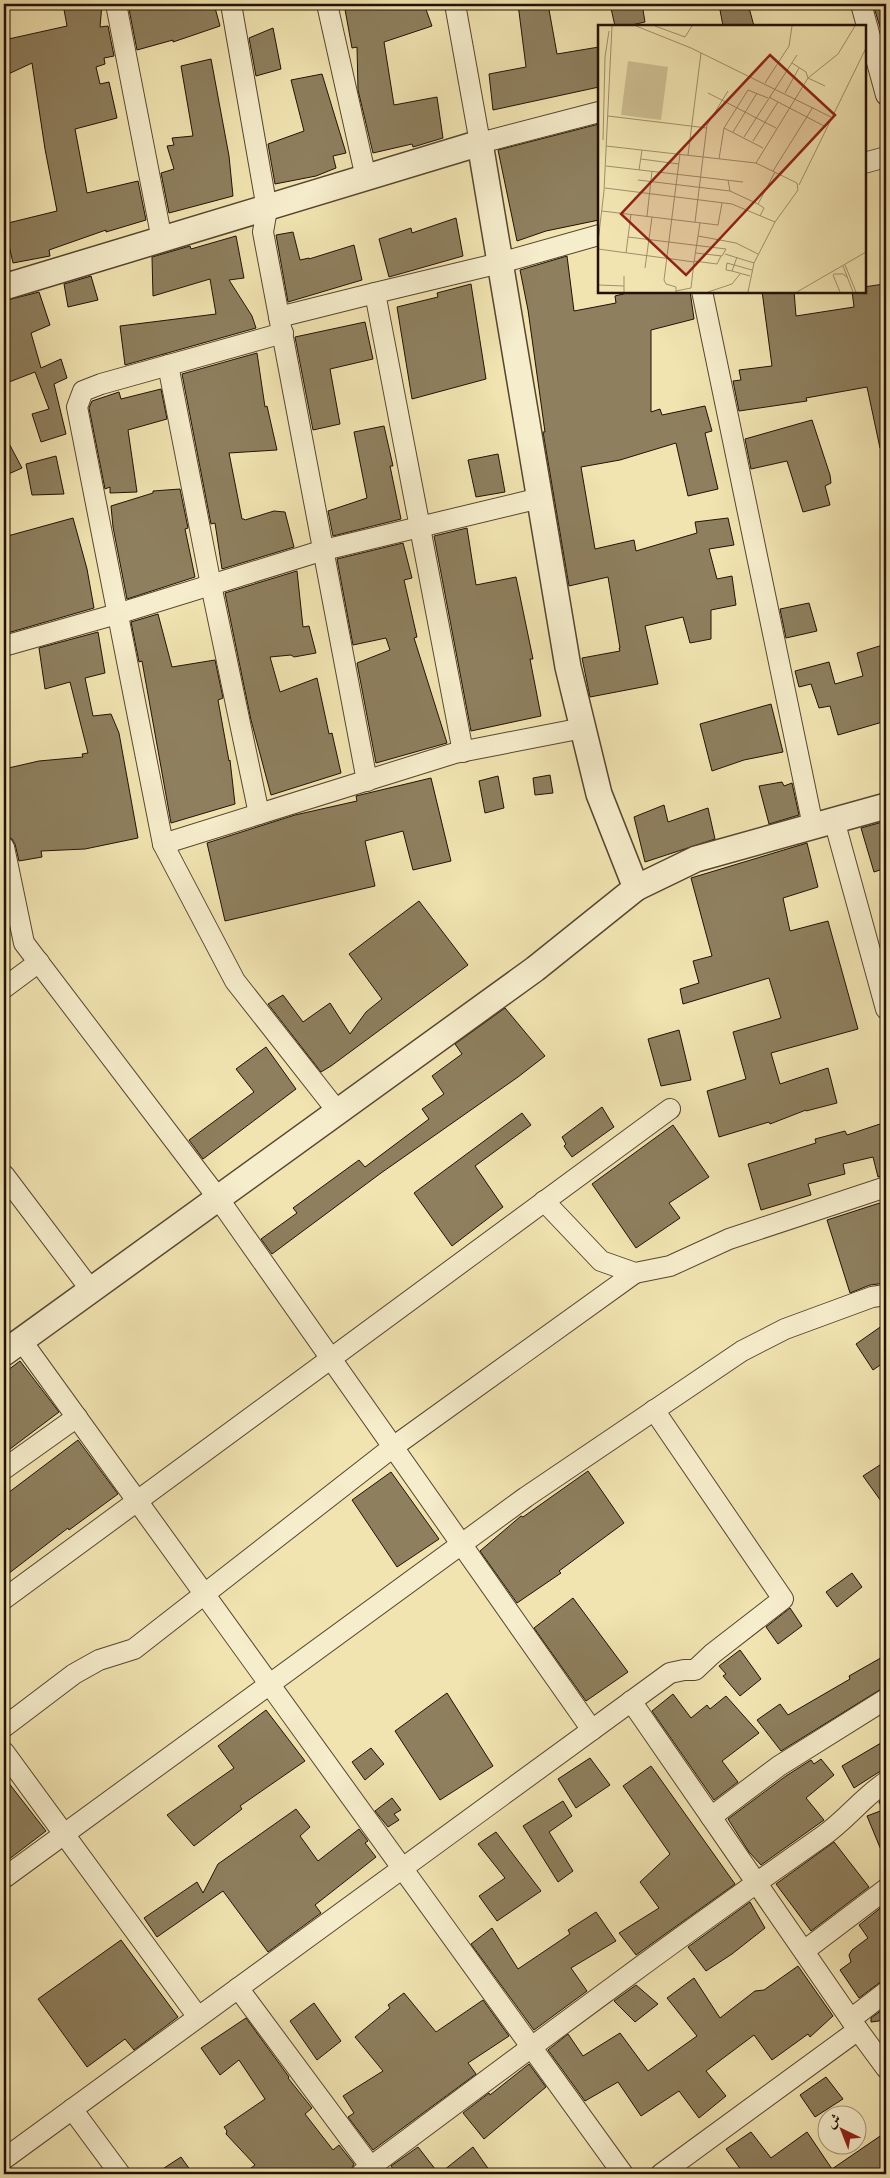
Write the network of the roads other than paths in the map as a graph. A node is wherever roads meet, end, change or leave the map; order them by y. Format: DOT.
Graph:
graph roads {
  1 [pos="116,4"];
  2 [pos="231,4"];
  3 [pos="326,4"];
  4 [pos="455,4"];
  5 [pos="861,4"];
  6 [pos="868,40"];
  7 [pos="886,95"];
  8 [pos="598,112"];
  9 [pos="480,143"];
  10 [pos="886,156"];
  11 [pos="865,162"];
  12 [pos="366,178"];
  13 [pos="267,209"];
  14 [pos="598,235"];
  15 [pos="162,240"];
  16 [pos="500,263"];
  17 [pos="4,287"];
  18 [pos="702,292"];
  19 [pos="375,293"];
  20 [pos="281,325"];
  21 [pos="168,365"];
  22 [pos="540,498"];
  23 [pos="420,527"];
  24 [pos="324,550"];
  25 [pos="211,585"];
  26 [pos="117,614"];
  27 [pos="4,646"];
  28 [pos="583,728"];
  29 [pos="463,752"];
  30 [pos="367,781"];
  31 [pos="886,806"];
  32 [pos="259,814"];
  33 [pos="824,823"];
  34 [pos="163,844"];
  35 [pos="4,847"];
  36 [pos="636,888"];
  37 [pos="39,962"];
  38 [pos="4,988"];
  39 [pos="886,1009"];
  40 [pos="670,1108"];
  41 [pos="338,1112"];
  42 [pos="4,1175"];
  43 [pos="886,1187"];
  44 [pos="218,1198"];
  45 [pos="544,1201"];
  46 [pos="635,1272"];
  47 [pos="91,1290"];
  48 [pos="886,1295"];
  49 [pos="13,1347"];
  50 [pos="332,1358"];
  51 [pos="654,1410"];
  52 [pos="77,1417"];
  53 [pos="393,1447"];
  54 [pos="4,1469"];
  55 [pos="138,1501"];
  56 [pos="461,1545"];
  57 [pos="204,1593"];
  58 [pos="4,1599"];
  59 [pos="270,1684"];
  60 [pos="886,1699"];
  61 [pos="631,1701"];
  62 [pos="4,1727"];
  63 [pos="592,1730"];
  64 [pos="4,1752"];
  65 [pos="886,1782"];
  66 [pos="711,1817"];
  67 [pos="64,1835"];
  68 [pos="402,1868"];
  69 [pos="4,1878"];
  70 [pos="757,1882"];
  71 [pos="886,1890"];
  72 [pos="804,1951"];
  73 [pos="238,1988"];
  74 [pos="886,1992"];
  75 [pos="198,2017"];
  76 [pos="855,2025"];
  77 [pos="532,2048"];
  78 [pos="886,2068"];
  79 [pos="72,2109"];
  80 [pos="4,2159"];
  81 [pos="370,2172"];
  82 [pos="120,2174"];
  83 [pos="623,2174"];
  84 [pos="661,2174"];
  1 -- 15 [label="street"];
  2 -- 13 [label="street"];
  3 -- 12 [label="street"];
  4 -- 9 [label="street"];
  5 -- 6 [label="street"];
  6 -- 7 [label="street"];
  8 -- 9 [label="street"];
  9 -- 12 [label="street"];
  9 -- 16 [label="street"];
  10 -- 11 [label="street"];
  12 -- 13 [label="street"];
  13 -- 15 [label="street"];
  13 -- 20 [label="street"];
  14 -- 16 [label="street"];
  15 -- 17 [label="street"];
  16 -- 19 [label="street"];
  16 -- 22 [label="street"];
  18 -- 33 [label="street"];
  19 -- 20 [label="street"];
  19 -- 23 [label="street"];
  20 -- 21 [label="street"];
  20 -- 24 [label="street"];
  21 -- 25 [label="street"];
  21 -- 26 [label="street"];
  22 -- 23 [label="street"];
  22 -- 28 [label="street"];
  23 -- 24 [label="street"];
  23 -- 29 [label="street"];
  24 -- 25 [label="street"];
  24 -- 30 [label="street"];
  25 -- 26 [label="street"];
  25 -- 32 [label="street"];
  26 -- 27 [label="street"];
  26 -- 34 [label="street"];
  28 -- 29 [label="street"];
  28 -- 36 [label="street"];
  29 -- 30 [label="street"];
  30 -- 32 [label="street"];
  31 -- 33 [label="street"];
  32 -- 34 [label="street"];
  33 -- 36 [label="street"];
  33 -- 39 [label="street"];
  34 -- 41 [label="street"];
  35 -- 37 [label="street"];
  36 -- 41 [label="street"];
  37 -- 38 [label="street"];
  37 -- 44 [label="street"];
  40 -- 45 [label="street"];
  41 -- 44 [label="street"];
  42 -- 47 [label="street"];
  43 -- 46 [label="street"];
  44 -- 47 [label="street"];
  44 -- 50 [label="street"];
  45 -- 46 [label="street"];
  45 -- 50 [label="street"];
  46 -- 53 [label="street"];
  47 -- 49 [label="street"];
  48 -- 51 [label="street"];
  49 -- 52 [label="street"];
  50 -- 53 [label="street"];
  50 -- 55 [label="street"];
  51 -- 56 [label="street"];
  51 -- 61 [label="street"];
  52 -- 54 [label="street"];
  52 -- 55 [label="street"];
  53 -- 56 [label="street"];
  53 -- 57 [label="street"];
  55 -- 57 [label="street"];
  55 -- 58 [label="street"];
  56 -- 59 [label="street"];
  56 -- 63 [label="street"];
  57 -- 59 [label="street"];
  57 -- 62 [label="street"];
  59 -- 67 [label="street"];
  59 -- 68 [label="street"];
  60 -- 66 [label="street"];
  61 -- 63 [label="street"];
  61 -- 66 [label="street"];
  63 -- 68 [label="street"];
  64 -- 67 [label="street"];
  65 -- 70 [label="street"];
  66 -- 70 [label="street"];
  67 -- 69 [label="street"];
  67 -- 75 [label="street"];
  68 -- 73 [label="street"];
  68 -- 77 [label="street"];
  70 -- 72 [label="street"];
  70 -- 77 [label="street"];
  71 -- 72 [label="street"];
  72 -- 76 [label="street"];
  73 -- 75 [label="street"];
  73 -- 81 [label="street"];
  74 -- 76 [label="street"];
  75 -- 79 [label="street"];
  76 -- 78 [label="street"];
  76 -- 84 [label="street"];
  77 -- 81 [label="street"];
  77 -- 83 [label="street"];
  79 -- 80 [label="street"];
  79 -- 82 [label="street"];
}
